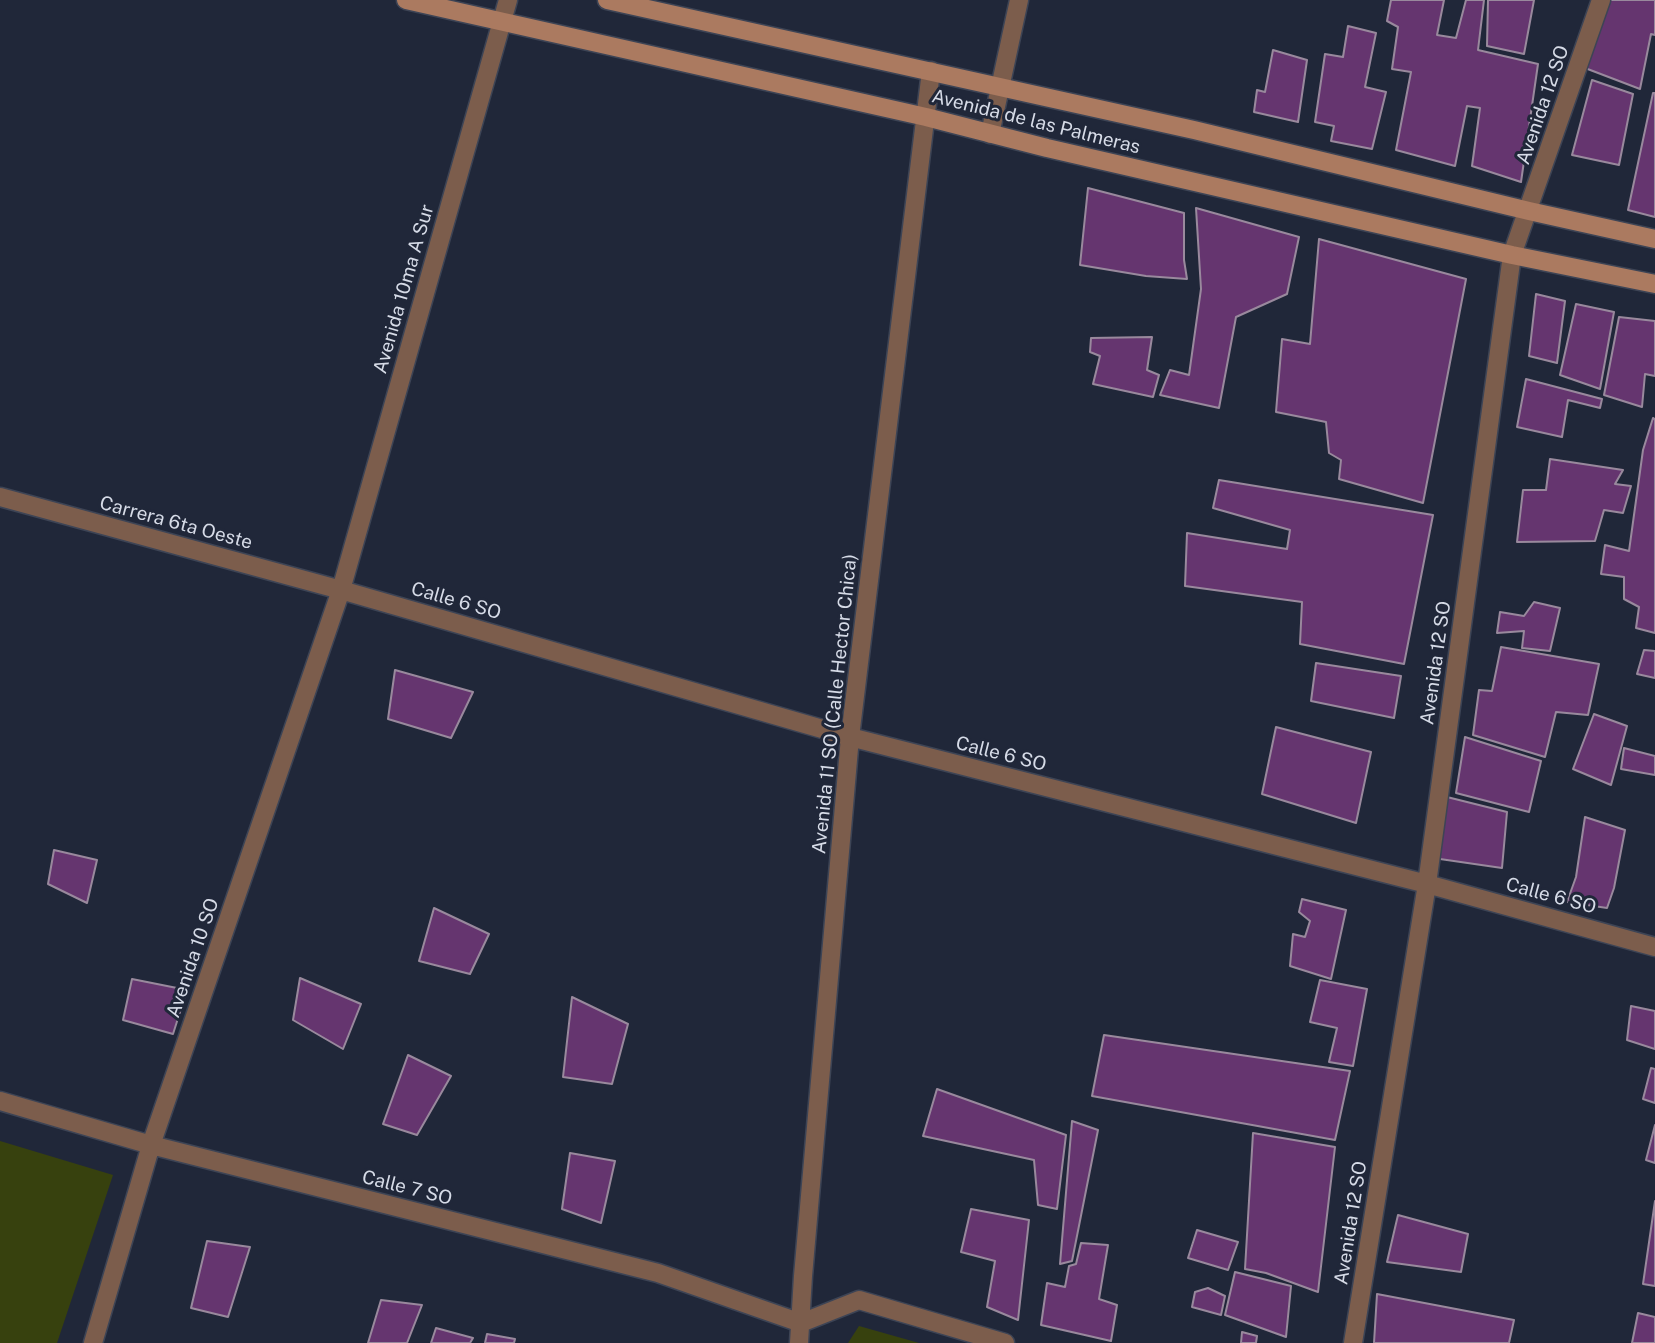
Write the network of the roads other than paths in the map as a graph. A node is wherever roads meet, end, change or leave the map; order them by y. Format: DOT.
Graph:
graph roads {
  1 [pos="407,0"];
  2 [pos="508,0"];
  3 [pos="607,0"];
  4 [pos="1019,0"];
  5 [pos="1601,0"];
  6 [pos="502,22"];
  7 [pos="931,71"];
  8 [pos="1002,86"];
  9 [pos="926,117"];
  10 [pos="990,134"];
  11 [pos="1529,211"];
  12 [pos="1655,239"];
  13 [pos="1512,255"];
  14 [pos="1655,284"];
  15 [pos="0,496"];
  16 [pos="341,590"];
  17 [pos="850,737"];
  18 [pos="1427,884"];
  19 [pos="1655,947"];
  20 [pos="0,1101"];
  21 [pos="151,1145"];
  22 [pos="801,1323"];
  23 [pos="93,1343"];
  24 [pos="799,1343"];
  25 [pos="812,1343"];
  26 [pos="1005,1343"];
  27 [pos="1353,1343"];
  1 -- 6 [label="street, Avenida de las Palmeras"];
  2 -- 6 [label="street, Avenida 10ma A Sur"];
  3 -- 7 [label="street, Avenida de las Palmeras"];
  4 -- 8 [label="street"];
  5 -- 11 [label="street, Avenida 12 SO"];
  6 -- 9 [label="street, Avenida de las Palmeras"];
  6 -- 16 [label="street, Avenida 10ma A Sur"];
  7 -- 8 [label="street, Avenida de las Palmeras"];
  7 -- 9 [label="street, Avenida 11 SO (Calle Hector Chica)"];
  8 -- 10 [label="street"];
  8 -- 11 [label="street, Avenida de las Palmeras"];
  9 -- 10 [label="street, Avenida de las Palmeras"];
  9 -- 17 [label="street, Avenida 11 SO (Calle Hector Chica)"];
  10 -- 13 [label="street, Avenida de las Palmeras"];
  11 -- 12 [label="street, Avenida de las Palmeras"];
  11 -- 13 [label="street, Avenida 12 SO"];
  13 -- 14 [label="street, Avenida de las Palmeras"];
  13 -- 18 [label="street, Avenida 12 SO"];
  15 -- 16 [label="street, Carrera 6ta Oeste"];
  16 -- 17 [label="street, Calle 6 SO"];
  16 -- 21 [label="street, Avenida 10 SO"];
  17 -- 18 [label="street, Calle 6 SO"];
  17 -- 22 [label="street, Avenida 11 SO (Calle Hector Chica)"];
  18 -- 19 [label="street, Calle 6 SO"];
  18 -- 27 [label="street, Avenida 12 SO"];
  20 -- 21 [label="street, Calle 7 SO"];
  21 -- 22 [label="street, Calle 7 SO"];
  21 -- 23 [label="street, Avenida 10 SO"];
  22 -- 24 [label="street, Avenida 11 SO (Calle Hector Chica)"];
  22 -- 25 [label="street"];
  22 -- 26 [label="street"];
}
